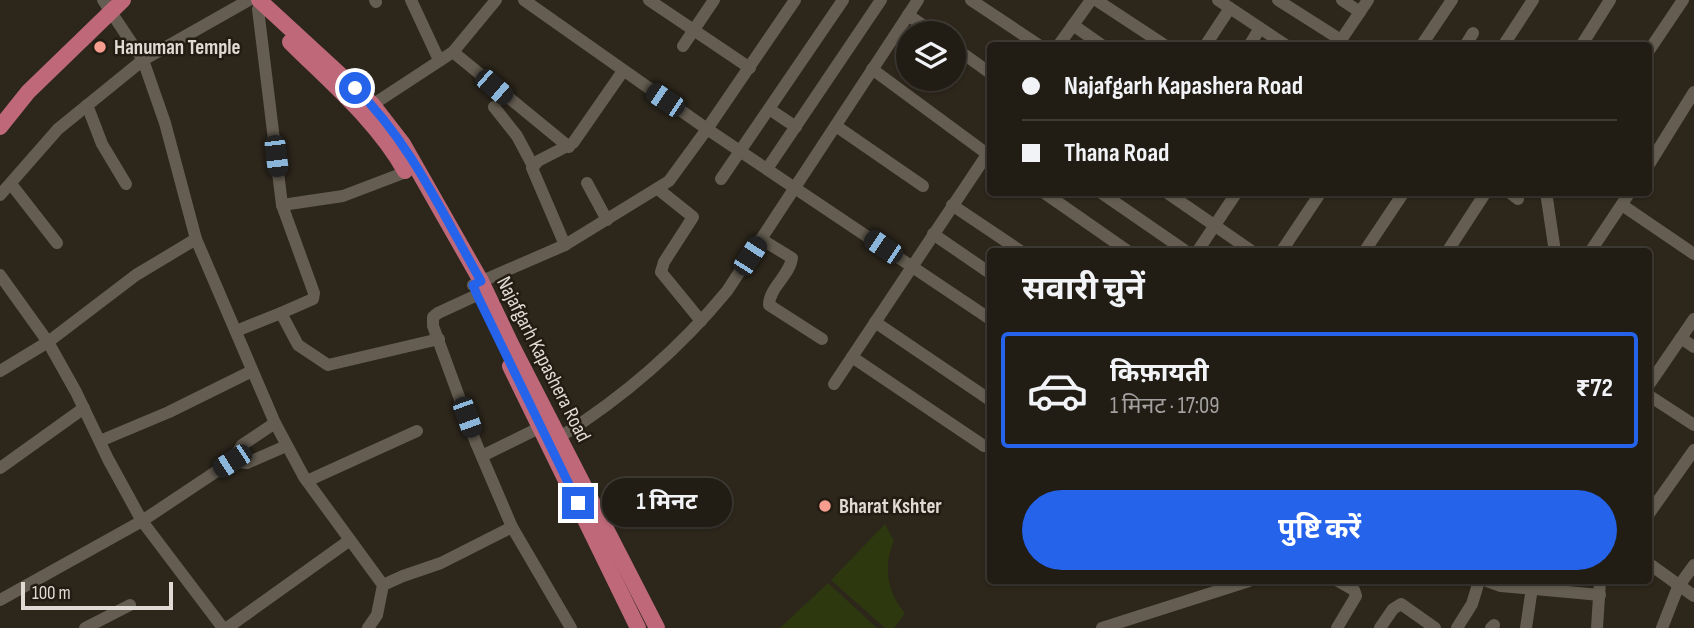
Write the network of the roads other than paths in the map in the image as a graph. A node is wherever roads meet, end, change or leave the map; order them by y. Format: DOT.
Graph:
graph roads {
  1 [pos="411,0"];
  2 [pos="496,0"];
  3 [pos="524,0"];
  4 [pos="649,0"];
  5 [pos="713,0"];
  6 [pos="795,0"];
  7 [pos="843,0"];
  8 [pos="881,0"];
  9 [pos="918,0"];
  10 [pos="971,0"];
  11 [pos="1093,0"];
  12 [pos="1218,0"];
  13 [pos="1278,0"];
  14 [pos="1342,0"];
  15 [pos="1368,0"];
  16 [pos="1452,0"];
  17 [pos="1533,0"];
  18 [pos="1610,0"];
  19 [pos="1683,0"];
  20 [pos="254,2"];
  21 [pos="112,4"];
  22 [pos="1230,8"];
  23 [pos="1360,12"];
  24 [pos="908,15"];
  25 [pos="917,21"];
  26 [pos="1073,25"];
  27 [pos="1260,28"];
  28 [pos="693,31"];
  29 [pos="1473,33"];
  30 [pos="1034,42"];
  31 [pos="1061,42"];
  32 [pos="1097,42"];
  33 [pos="1160,42"];
  34 [pos="1208,42"];
  35 [pos="1251,42"];
  36 [pos="1281,42"];
  37 [pos="1338,42"];
  38 [pos="1340,42"];
  39 [pos="1424,42"];
  40 [pos="1467,42"];
  41 [pos="1506,42"];
  42 [pos="1584,42"];
  43 [pos="683,46"];
  44 [pos="1652,46"];
  45 [pos="453,52"];
  46 [pos="966,56"];
  47 [pos="143,60"];
  48 [pos="439,60"];
  49 [pos="750,68"];
  50 [pos="872,69"];
  51 [pos="623,71"];
  52 [pos="987,71"];
  53 [pos="1694,92"];
  54 [pos="87,105"];
  55 [pos="494,107"];
  56 [pos="366,108"];
  57 [pos="769,108"];
  58 [pos="836,126"];
  59 [pos="0,127"];
  60 [pos="796,127"];
  61 [pos="707,129"];
  62 [pos="569,147"];
  63 [pos="740,150"];
  64 [pos="987,151"];
  65 [pos="987,157"];
  66 [pos="1652,160"];
  67 [pos="533,166"];
  68 [pos="767,169"];
  69 [pos="406,172"];
  70 [pos="721,179"];
  71 [pos="587,183"];
  72 [pos="11,184"];
  73 [pos="126,184"];
  74 [pos="923,186"];
  75 [pos="658,188"];
  76 [pos="796,188"];
  77 [pos="0,195"];
  78 [pos="1049,196"];
  79 [pos="1106,196"];
  80 [pos="1172,196"];
  81 [pos="1234,196"];
  82 [pos="1318,196"];
  83 [pos="1401,196"];
  84 [pos="1483,196"];
  85 [pos="1548,196"];
  86 [pos="1628,196"];
  87 [pos="282,205"];
  88 [pos="952,205"];
  89 [pos="1622,205"];
  90 [pos="607,220"];
  91 [pos="1215,225"];
  92 [pos="933,234"];
  93 [pos="196,239"];
  94 [pos="761,239"];
  95 [pos="57,243"];
  96 [pos="565,245"];
  97 [pos="1016,248"];
  98 [pos="1123,248"];
  99 [pos="1181,248"];
  100 [pos="1200,248"];
  101 [pos="1247,248"];
  102 [pos="1284,248"];
  103 [pos="1367,248"];
  104 [pos="1450,248"];
  105 [pos="1555,248"];
  106 [pos="1593,248"];
  107 [pos="1694,254"];
  108 [pos="912,266"];
  109 [pos="987,271"];
  110 [pos="0,275"];
  111 [pos="477,287"];
  112 [pos="281,313"];
  113 [pos="987,317"];
  114 [pos="1694,319"];
  115 [pos="701,321"];
  116 [pos="875,322"];
  117 [pos="236,331"];
  118 [pos="822,338"];
  119 [pos="1681,338"];
  120 [pos="439,339"];
  121 [pos="48,342"];
  122 [pos="1694,347"];
  123 [pos="852,357"];
  124 [pos="252,370"];
  125 [pos="0,371"];
  126 [pos="1652,380"];
  127 [pos="834,384"];
  128 [pos="987,398"];
  129 [pos="1652,398"];
  130 [pos="84,408"];
  131 [pos="275,424"];
  132 [pos="1694,425"];
  133 [pos="541,426"];
  134 [pos="417,431"];
  135 [pos="560,437"];
  136 [pos="100,441"];
  137 [pos="286,446"];
  138 [pos="984,446"];
  139 [pos="1694,450"];
  140 [pos="482,456"];
  141 [pos="232,461"];
  142 [pos="0,468"];
  143 [pos="307,481"];
  144 [pos="1652,508"];
  145 [pos="142,521"];
  146 [pos="512,527"];
  147 [pos="349,540"];
  148 [pos="1694,565"];
  149 [pos="1652,566"];
  150 [pos="1240,584"];
  151 [pos="1343,584"];
  152 [pos="1478,584"];
  153 [pos="1495,584"];
  154 [pos="1600,584"];
  155 [pos="383,585"];
  156 [pos="1533,585"];
  157 [pos="1678,587"];
  158 [pos="1600,595"];
  159 [pos="1694,596"];
  160 [pos="0,600"];
  161 [pos="130,605"];
  162 [pos="85,628"];
  163 [pos="225,628"];
  164 [pos="368,628"];
  165 [pos="571,628"];
  166 [pos="638,628"];
  167 [pos="657,628"];
  168 [pos="1102,628"];
  169 [pos="1337,628"];
  170 [pos="1380,628"];
  171 [pos="1436,628"];
  172 [pos="1457,628"];
  173 [pos="1526,628"];
  174 [pos="1597,628"];
  175 [pos="1662,628"];
  1 -- 48 [label="street"];
  2 -- 45 [label="street"];
  3 -- 51 [label="street"];
  4 -- 28 [label="street"];
  5 -- 28 [label="street"];
  6 -- 49 [label="street"];
  7 -- 57 [label="street"];
  8 -- 60 [label="street"];
  9 -- 24 [label="street"];
  10 -- 30 [label="street"];
  11 -- 26 [label="street"];
  11 -- 33 [label="street"];
  12 -- 22 [label="street"];
  13 -- 37 [label="street"];
  14 -- 23 [label="street"];
  15 -- 23 [label="street"];
  16 -- 39 [label="street"];
  17 -- 41 [label="street"];
  18 -- 42 [label="street"];
  19 -- 44 [label="street"];
  20 -- 47 [label="street"];
  20 -- 56 [label="main road"];
  20 -- 87 [label="street"];
  21 -- 47 [label="street"];
  21 -- 59 [label="main road"];
  22 -- 27 [label="street"];
  22 -- 34 [label="street"];
  23 -- 38 [label="street"];
  24 -- 25 [label="street"];
  24 -- 50 [label="street"];
  26 -- 31 [label="street"];
  26 -- 32 [label="street"];
  27 -- 35 [label="street"];
  27 -- 36 [label="street"];
  28 -- 43 [label="street"];
  28 -- 49 [label="street"];
  29 -- 40 [label="street"];
  45 -- 48 [label="street"];
  45 -- 62 [label="street"];
  46 -- 52 [label="street"];
  47 -- 54 [label="street"];
  47 -- 93 [label="street"];
  48 -- 56 [label="street"];
  49 -- 61 [label="street"];
  50 -- 58 [label="street"];
  50 -- 64 [label="street"];
  51 -- 61 [label="street"];
  51 -- 62 [label="street"];
  53 -- 66 [label="street"];
  54 -- 72 [label="street"];
  54 -- 73 [label="street"];
  55 -- 67 [label="street"];
  56 -- 69 [label="main road"];
  56 -- 111 [label="main road, Najafgarh Kapashera Road"];
  57 -- 60 [label="street"];
  57 -- 63 [label="street"];
  58 -- 74 [label="street"];
  58 -- 76 [label="street"];
  60 -- 68 [label="street"];
  61 -- 63 [label="street"];
  61 -- 75 [label="street"];
  62 -- 67 [label="street"];
  63 -- 68 [label="street"];
  63 -- 70 [label="street"];
  65 -- 88 [label="street"];
  67 -- 96 [label="street"];
  68 -- 76 [label="street"];
  69 -- 87 [label="street"];
  69 -- 111 [label="main road"];
  71 -- 90 [label="street"];
  72 -- 77 [label="street"];
  72 -- 95 [label="street"];
  75 -- 90 [label="street"];
  75 -- 115 [label="street"];
  76 -- 94 [label="street"];
  76 -- 108 [label="street"];
  78 -- 98 [label="street"];
  79 -- 99 [label="street"];
  80 -- 91 [label="street"];
  81 -- 91 [label="street"];
  82 -- 102 [label="street"];
  83 -- 103 [label="street"];
  84 -- 104 [label="street"];
  85 -- 105 [label="street"];
  86 -- 89 [label="street"];
  87 -- 112 [label="street"];
  88 -- 92 [label="street"];
  88 -- 97 [label="street"];
  89 -- 106 [label="street"];
  89 -- 107 [label="street"];
  90 -- 96 [label="street"];
  91 -- 100 [label="street"];
  91 -- 101 [label="street"];
  92 -- 108 [label="street"];
  92 -- 109 [label="street"];
  93 -- 117 [label="street"];
  93 -- 121 [label="street"];
  94 -- 115 [label="street"];
  94 -- 118 [label="street"];
  96 -- 111 [label="street"];
  108 -- 113 [label="street"];
  108 -- 116 [label="street"];
  110 -- 121 [label="street"];
  111 -- 120 [label="street"];
  111 -- 133 [label="main road"];
  111 -- 135 [label="main road, Najafgarh Kapashera Road"];
  112 -- 117 [label="street"];
  112 -- 120 [label="street"];
  114 -- 119 [label="street"];
  115 -- 135 [label="street"];
  116 -- 123 [label="street"];
  116 -- 128 [label="street"];
  117 -- 124 [label="street"];
  119 -- 122 [label="street"];
  119 -- 126 [label="street"];
  120 -- 140 [label="street"];
  121 -- 125 [label="street"];
  121 -- 130 [label="street"];
  123 -- 127 [label="street"];
  123 -- 138 [label="street"];
  124 -- 131 [label="street"];
  124 -- 136 [label="street"];
  129 -- 132 [label="street"];
  130 -- 136 [label="street"];
  130 -- 142 [label="street"];
  131 -- 137 [label="street"];
  131 -- 141 [label="street"];
  133 -- 140 [label="street"];
  133 -- 166 [label="main road"];
  134 -- 143 [label="street"];
  135 -- 167 [label="main road, Najafgarh Kapashera Road"];
  136 -- 145 [label="street"];
  137 -- 141 [label="street"];
  137 -- 143 [label="street"];
  139 -- 144 [label="street"];
  140 -- 146 [label="street"];
  141 -- 145 [label="street"];
  143 -- 147 [label="street"];
  145 -- 160 [label="street"];
  145 -- 163 [label="street"];
  146 -- 155 [label="street"];
  146 -- 165 [label="street"];
  147 -- 155 [label="street"];
  147 -- 163 [label="street"];
  148 -- 157 [label="street"];
  149 -- 157 [label="street"];
  150 -- 168 [label="street"];
  151 -- 169 [label="street"];
  152 -- 172 [label="street"];
  153 -- 156 [label="street"];
  154 -- 158 [label="street"];
  155 -- 164 [label="street"];
  156 -- 158 [label="street"];
  156 -- 173 [label="street"];
  157 -- 159 [label="street"];
  157 -- 175 [label="street"];
  158 -- 174 [label="street"];
  161 -- 162 [label="street"];
  170 -- 171 [label="street"];
}
